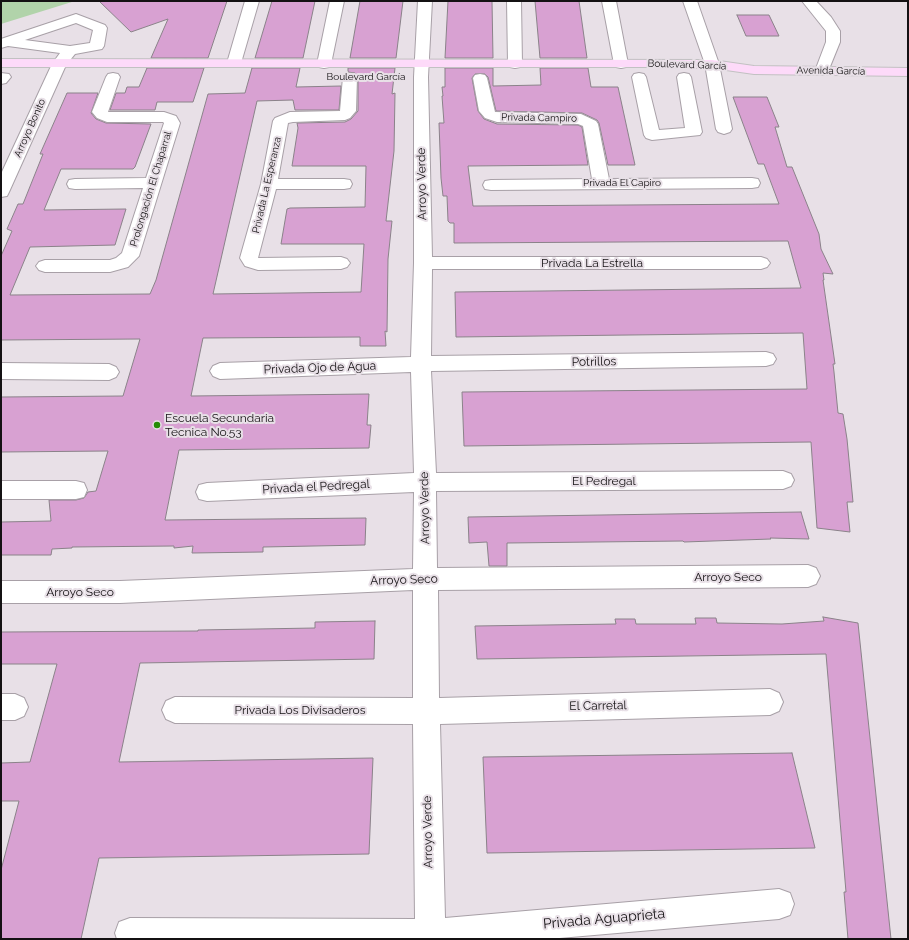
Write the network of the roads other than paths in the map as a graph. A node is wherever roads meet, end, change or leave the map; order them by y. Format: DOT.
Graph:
graph roads {
  1 [pos="252,1"];
  2 [pos="337,1"];
  3 [pos="426,1"];
  4 [pos="514,1"];
  5 [pos="609,1"];
  6 [pos="690,1"];
  7 [pos="809,1"];
  8 [pos="3,43"];
  9 [pos="70,50"];
  10 [pos="234,62"];
  11 [pos="324,64"];
  12 [pos="515,64"];
  13 [pos="621,64"];
  14 [pos="421,70"];
  15 [pos="754,70"];
  16 [pos="55,71"];
  17 [pos="714,71"];
  18 [pos="822,71"];
  19 [pos="4,72"];
  20 [pos="908,72"];
  21 [pos="113,77"];
  22 [pos="350,77"];
  23 [pos="639,77"];
  24 [pos="684,77"];
  25 [pos="480,78"];
  26 [pos="724,129"];
  27 [pos="152,183"];
  28 [pos="601,183"];
  29 [pos="752,183"];
  30 [pos="75,184"];
  31 [pos="269,184"];
  32 [pos="344,184"];
  33 [pos="491,185"];
  34 [pos="1,192"];
  35 [pos="341,263"];
  36 [pos="423,263"];
  37 [pos="761,263"];
  38 [pos="44,266"];
  39 [pos="766,359"];
  40 [pos="421,364"];
  41 [pos="1,371"];
  42 [pos="220,371"];
  43 [pos="109,372"];
  44 [pos="783,480"];
  45 [pos="425,482"];
  46 [pos="1,490"];
  47 [pos="76,490"];
  48 [pos="207,492"];
  49 [pos="808,576"];
  50 [pos="426,578"];
  51 [pos="1,592"];
  52 [pos="770,702"];
  53 [pos="175,710"];
  54 [pos="426,711"];
  55 [pos="779,904"];
  56 [pos="130,933"];
  57 [pos="430,936"];
  1 -- 10 [label="street"];
  2 -- 11 [label="street"];
  3 -- 14 [label="street, Arroyo Verde"];
  4 -- 12 [label="street"];
  5 -- 13 [label="street"];
  6 -- 17 [label="street"];
  7 -- 18 [label="street"];
  8 -- 9 [label="street"];
  8 -- 9 [label="street"];
  9 -- 16 [label="street, Arroyo Bonito"];
  10 -- 11 [label="main road, Boulevard García"];
  10 -- 16 [label="main road, Boulevard García"];
  11 -- 14 [label="main road, Boulevard García"];
  12 -- 13 [label="main road, Boulevard García"];
  12 -- 14 [label="main road, Boulevard García"];
  13 -- 17 [label="main road, Boulevard García"];
  14 -- 22 [label="main road, Boulevard García"];
  14 -- 25 [label="main road, Boulevard García"];
  14 -- 36 [label="street, Arroyo Verde"];
  15 -- 17 [label="main road, Boulevard García"];
  15 -- 18 [label="main road, Avenida García"];
  16 -- 19 [label="main road, Boulevard García"];
  16 -- 21 [label="main road, Boulevard García"];
  16 -- 34 [label="street, Arroyo Bonito"];
  17 -- 24 [label="main road, Boulevard García"];
  17 -- 26 [label="street"];
  18 -- 20 [label="main road, Avenida García"];
  21 -- 22 [label="main road, Boulevard García"];
  21 -- 27 [label="street, Prolongación El Chaparral"];
  22 -- 31 [label="street, Privada La Esperanza"];
  23 -- 24 [label="main road, Boulevard García"];
  23 -- 24 [label="street"];
  23 -- 25 [label="main road, Boulevard García"];
  25 -- 28 [label="street, Privada Campiro"];
  27 -- 30 [label="street"];
  27 -- 38 [label="street, Prolongación El Chaparral"];
  28 -- 29 [label="street, Privada El Capiro"];
  28 -- 33 [label="street, Privada El Capiro"];
  31 -- 32 [label="street"];
  31 -- 35 [label="street, Privada La Esperanza"];
  36 -- 37 [label="street, Privada La Estrella"];
  36 -- 40 [label="street, Arroyo Verde"];
  39 -- 40 [label="street, Potrillos"];
  40 -- 42 [label="street, Privada Ojo de Agua"];
  40 -- 45 [label="street, Arroyo Verde"];
  41 -- 43 [label="street"];
  44 -- 45 [label="street, El Pedregal"];
  45 -- 48 [label="street, Privada el Pedregal"];
  45 -- 50 [label="street, Arroyo Verde"];
  46 -- 47 [label="street"];
  49 -- 50 [label="street, Arroyo Seco"];
  50 -- 51 [label="street, Arroyo Seco"];
  50 -- 54 [label="street, Arroyo Verde"];
  52 -- 54 [label="street, El Carretal"];
  53 -- 54 [label="street, Privada Los Divisaderos"];
  54 -- 57 [label="street, Arroyo Verde"];
  55 -- 57 [label="street, Privada Aguaprieta"];
  56 -- 57 [label="street, Privada Aguaprieta"];
}
